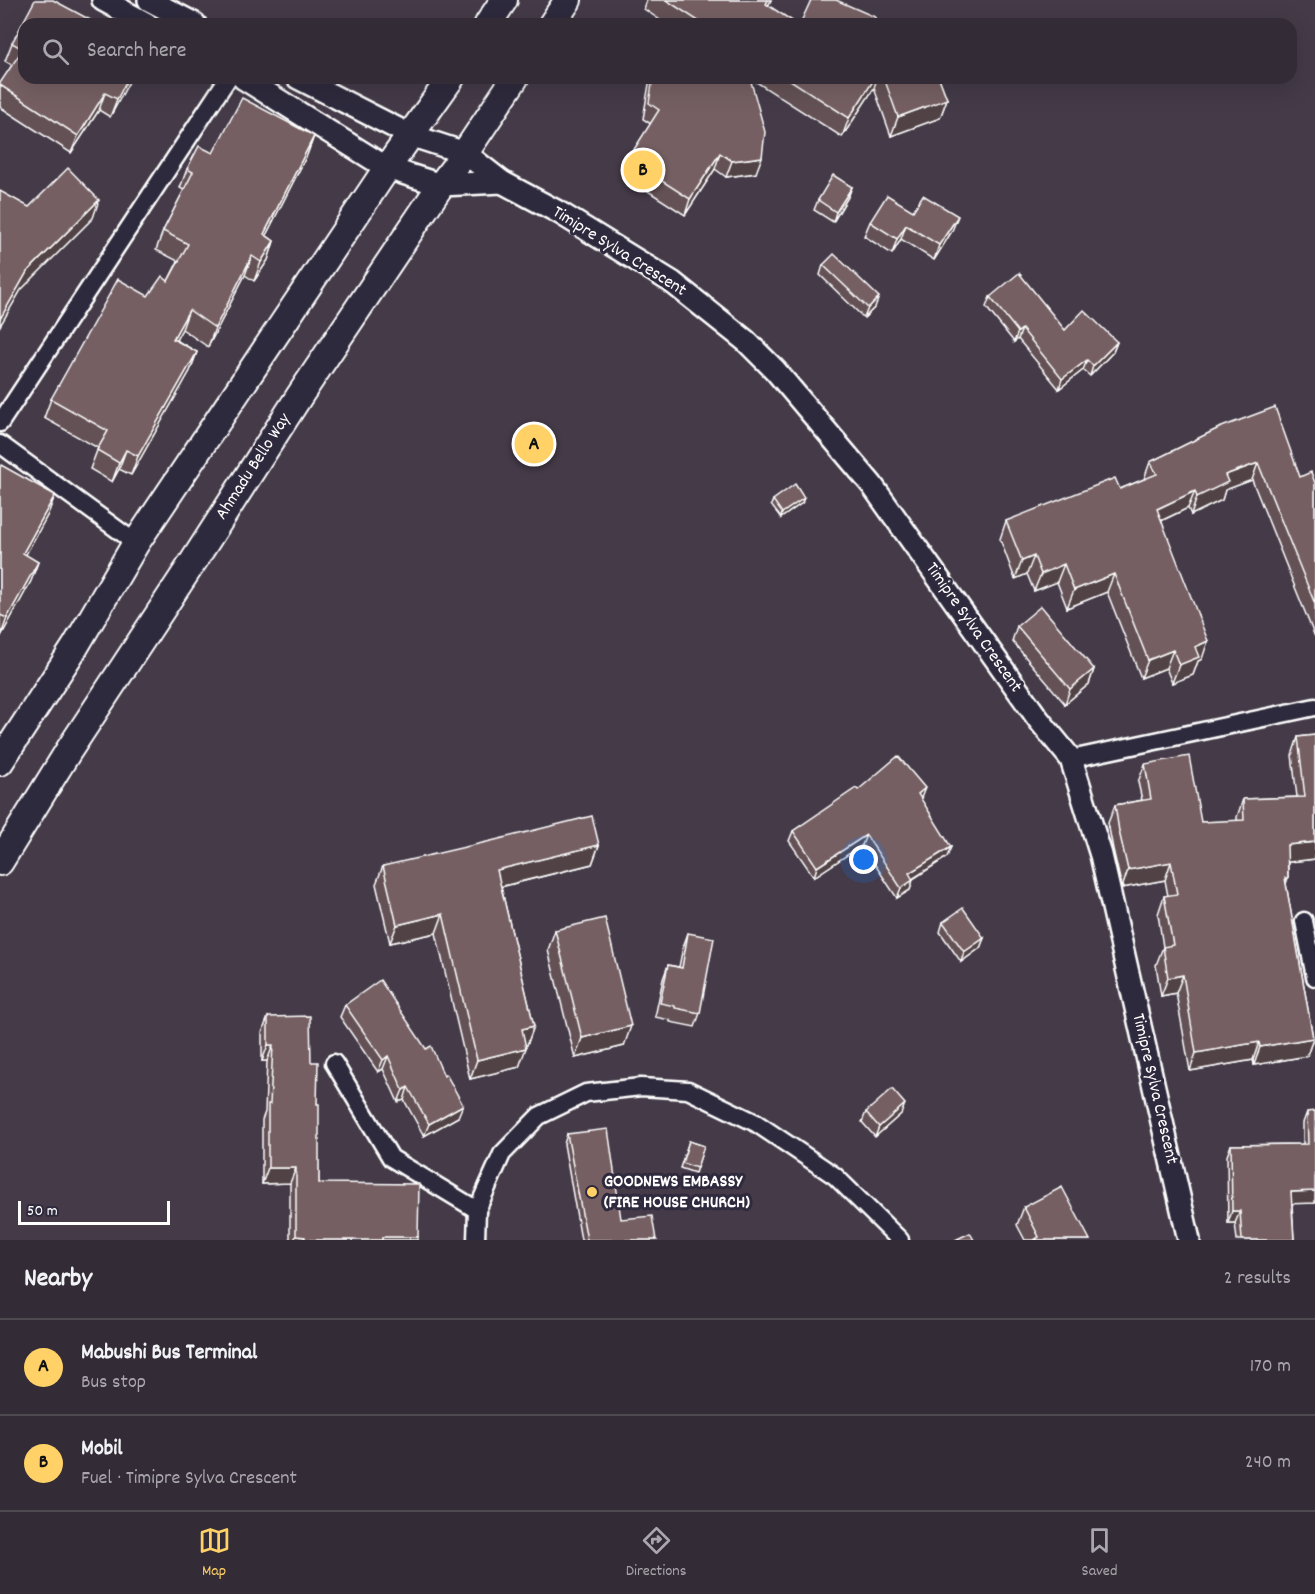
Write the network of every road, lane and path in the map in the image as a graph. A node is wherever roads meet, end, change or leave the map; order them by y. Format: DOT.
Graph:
graph roads {
  1 [pos="103,0"];
  2 [pos="150,0"];
  3 [pos="504,0"];
  4 [pos="568,0"];
  5 [pos="136,18"];
  6 [pos="184,18"];
  7 [pos="492,18"];
  8 [pos="556,18"];
  9 [pos="224,84"];
  10 [pos="253,84"];
  11 [pos="310,84"];
  12 [pos="447,84"];
  13 [pos="511,84"];
  14 [pos="410,135"];
  15 [pos="465,153"];
  16 [pos="387,168"];
  17 [pos="502,182"];
  18 [pos="441,185"];
  19 [pos="0,423"];
  20 [pos="0,444"];
  21 [pos="135,543"];
  22 [pos="1315,707"];
  23 [pos="1071,759"];
  24 [pos="0,762"];
  25 [pos="0,862"];
  26 [pos="1304,921"];
  27 [pos="1315,977"];
  28 [pos="334,1063"];
  29 [pos="477,1210"];
  30 [pos="476,1240"];
  31 [pos="900,1240"];
  32 [pos="1189,1240"];
  1 -- 5 [label="street"];
  2 -- 6 [label="street"];
  3 -- 7 [label="main road"];
  4 -- 8 [label="main road"];
  9 -- 19 [label="street"];
  10 -- 16 [label="street"];
  11 -- 14 [label="street, Timipre Sylva Crescent"];
  12 -- 14 [label="main road"];
  13 -- 15 [label="main road, Ahmadu Bello Way"];
  14 -- 15 [label="street, Timipre Sylva Crescent"];
  14 -- 16 [label="main road"];
  15 -- 17 [label="street, Timipre Sylva Crescent"];
  15 -- 18 [label="main road, Ahmadu Bello Way"];
  16 -- 18 [label="street"];
  16 -- 21 [label="main road"];
  17 -- 18 [label="street"];
  17 -- 23 [label="street, Timipre Sylva Crescent"];
  18 -- 25 [label="main road, Ahmadu Bello Way"];
  20 -- 21 [label="street"];
  21 -- 24 [label="main road"];
  22 -- 23 [label="street"];
  23 -- 32 [label="street, Timipre Sylva Crescent"];
  26 -- 27 [label="street"];
  28 -- 29 [label="street"];
  29 -- 30 [label="street"];
  29 -- 31 [label="street"];
}
